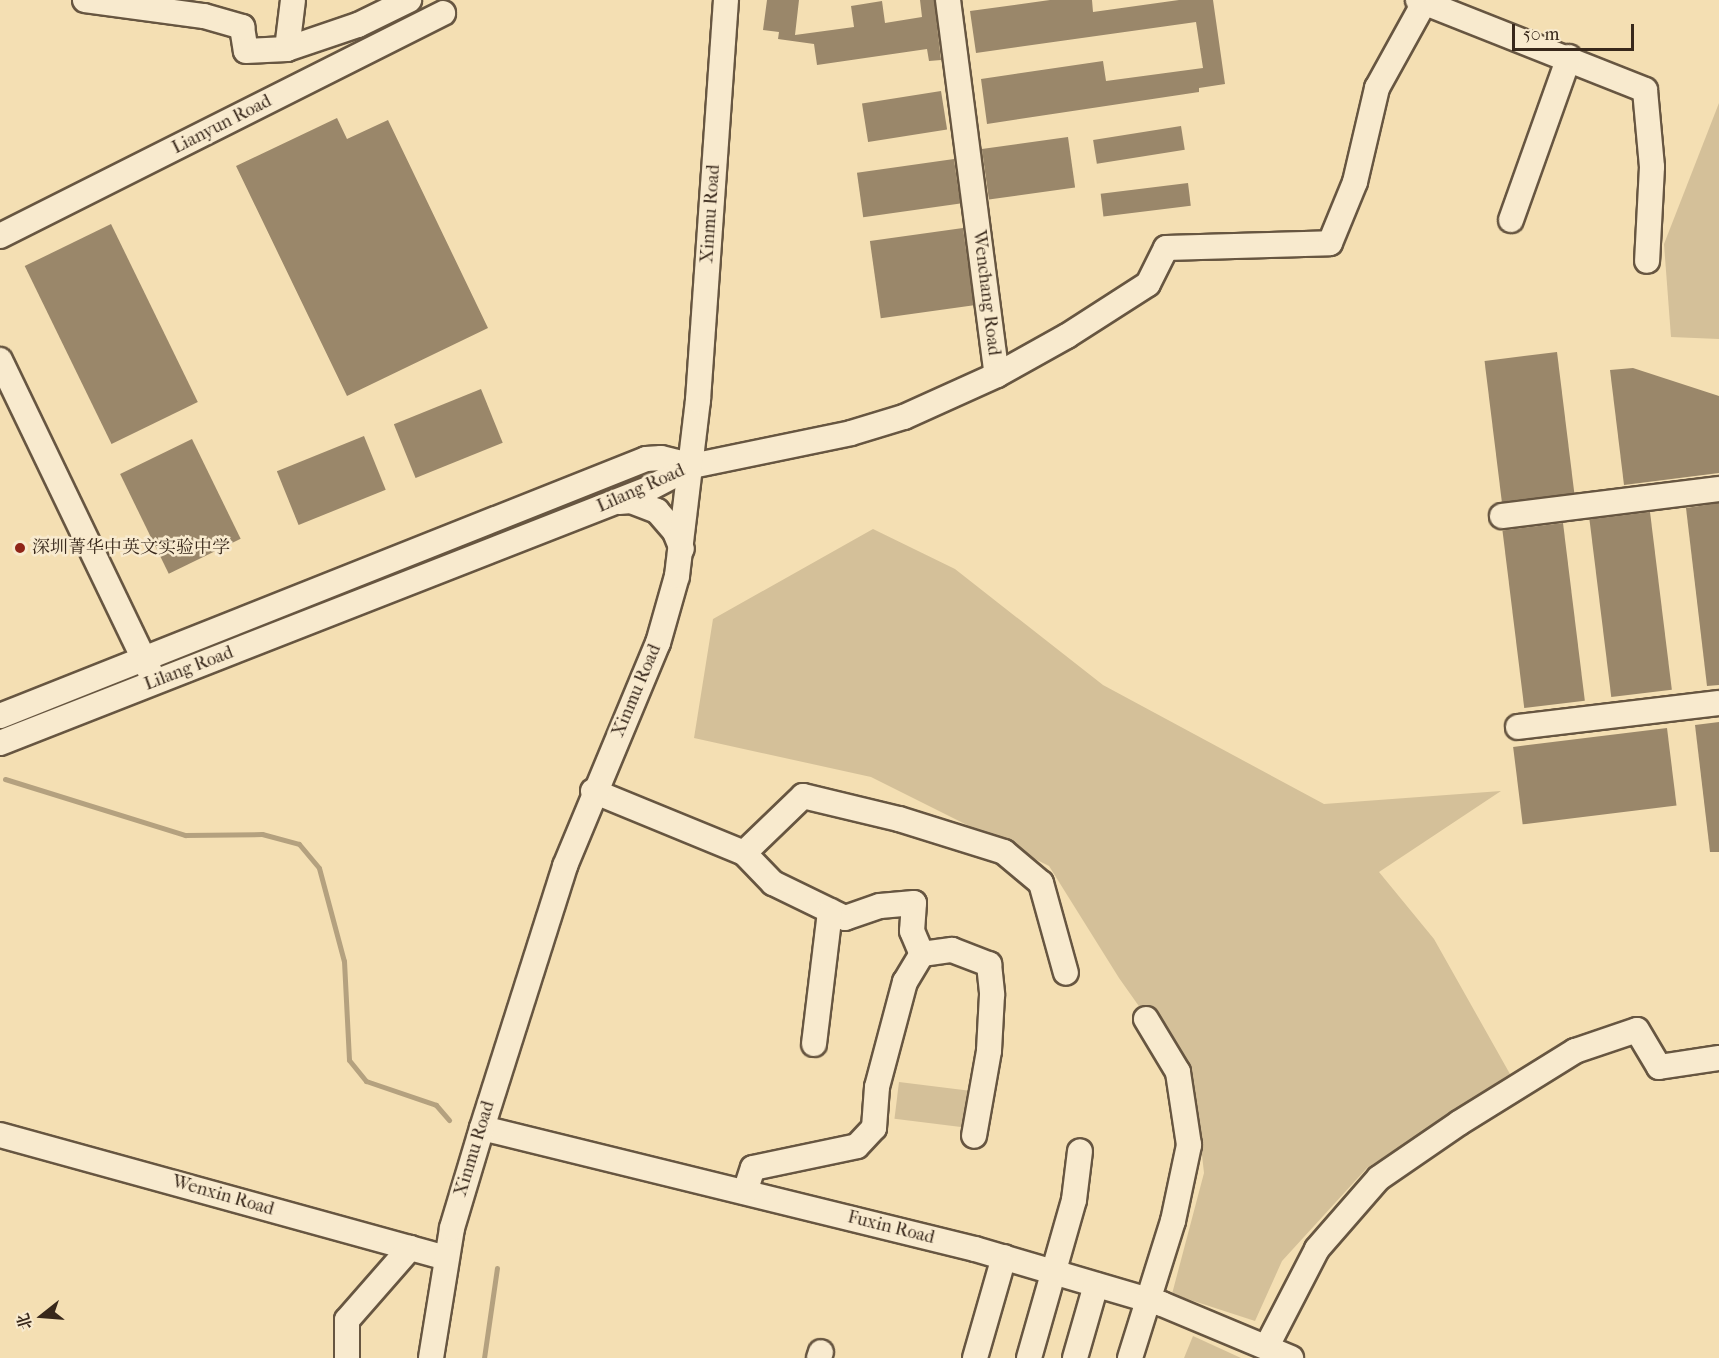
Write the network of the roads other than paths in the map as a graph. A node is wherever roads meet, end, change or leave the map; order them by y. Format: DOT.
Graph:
graph roads {
  1 [pos="85,0"];
  2 [pos="293,0"];
  3 [pos="409,0"];
  4 [pos="726,0"];
  5 [pos="948,0"];
  6 [pos="1421,1"];
  7 [pos="443,13"];
  8 [pos="287,49"];
  9 [pos="1569,57"];
  10 [pos="1511,219"];
  11 [pos="0,236"];
  12 [pos="1647,261"];
  13 [pos="0,360"];
  14 [pos="997,375"];
  15 [pos="0,396"];
  16 [pos="692,466"];
  17 [pos="1719,489"];
  18 [pos="616,502"];
  19 [pos="1502,516"];
  20 [pos="682,549"];
  21 [pos="137,662"];
  22 [pos="148,685"];
  23 [pos="1719,703"];
  24 [pos="0,716"];
  25 [pos="1518,727"];
  26 [pos="0,743"];
  27 [pos="593,791"];
  28 [pos="744,853"];
  29 [pos="830,910"];
  30 [pos="922,954"];
  31 [pos="1066,973"];
  32 [pos="1146,1019"];
  33 [pos="814,1044"];
  34 [pos="1719,1058"];
  35 [pos="482,1128"];
  36 [pos="0,1135"];
  37 [pos="974,1136"];
  38 [pos="1080,1151"];
  39 [pos="745,1192"];
  40 [pos="410,1248"];
  41 [pos="1004,1257"];
  42 [pos="446,1258"];
  43 [pos="1054,1273"];
  44 [pos="1096,1285"];
  45 [pos="1147,1300"];
  46 [pos="1267,1346"];
  47 [pos="347,1358"];
  48 [pos="430,1358"];
  49 [pos="975,1358"];
  50 [pos="1029,1358"];
  51 [pos="1075,1358"];
  52 [pos="1130,1358"];
  53 [pos="1291,1358"];
  1 -- 8 [label="street"];
  2 -- 8 [label="street"];
  3 -- 8 [label="street"];
  4 -- 16 [label="street, Xinmu Road"];
  5 -- 14 [label="street, Wenchang Road"];
  6 -- 9 [label="street"];
  6 -- 14 [label="street"];
  7 -- 11 [label="street, Lianyun Road"];
  9 -- 10 [label="street"];
  9 -- 12 [label="street"];
  13 -- 21 [label="street"];
  14 -- 16 [label="street, Wenchang Road"];
  15 -- 21 [label="street"];
  16 -- 18 [label="street, Lilang Road"];
  16 -- 20 [label="street, Xinmu Road"];
  16 -- 21 [label="street, Lilang Road"];
  17 -- 19 [label="street"];
  18 -- 20 [label="street"];
  18 -- 22 [label="street, Lilang Road"];
  20 -- 27 [label="street, Xinmu Road"];
  21 -- 22 [label="street"];
  21 -- 24 [label="street, Lilang Road"];
  22 -- 26 [label="street, Lilang Road"];
  23 -- 25 [label="street"];
  27 -- 28 [label="street"];
  27 -- 35 [label="street, Xinmu Road"];
  28 -- 29 [label="street"];
  28 -- 31 [label="street"];
  29 -- 30 [label="street"];
  29 -- 33 [label="street"];
  30 -- 37 [label="street"];
  30 -- 39 [label="street"];
  32 -- 45 [label="street"];
  34 -- 46 [label="street"];
  35 -- 39 [label="street, Fuxin Road"];
  35 -- 42 [label="street, Xinmu Road"];
  36 -- 40 [label="street, Wenxin Road"];
  38 -- 43 [label="street"];
  39 -- 41 [label="street, Fuxin Road"];
  40 -- 42 [label="street, Wenxin Road"];
  40 -- 47 [label="street"];
  41 -- 43 [label="street, Fuxin Road"];
  41 -- 49 [label="street"];
  42 -- 48 [label="street, Xinmu Road"];
  43 -- 44 [label="street, Fuxin Road"];
  43 -- 50 [label="street"];
  44 -- 45 [label="street, Fuxin Road"];
  44 -- 51 [label="street"];
  45 -- 46 [label="street, Fuxin Road"];
  45 -- 52 [label="street"];
  46 -- 53 [label="street, Fuxin Road"];
}
